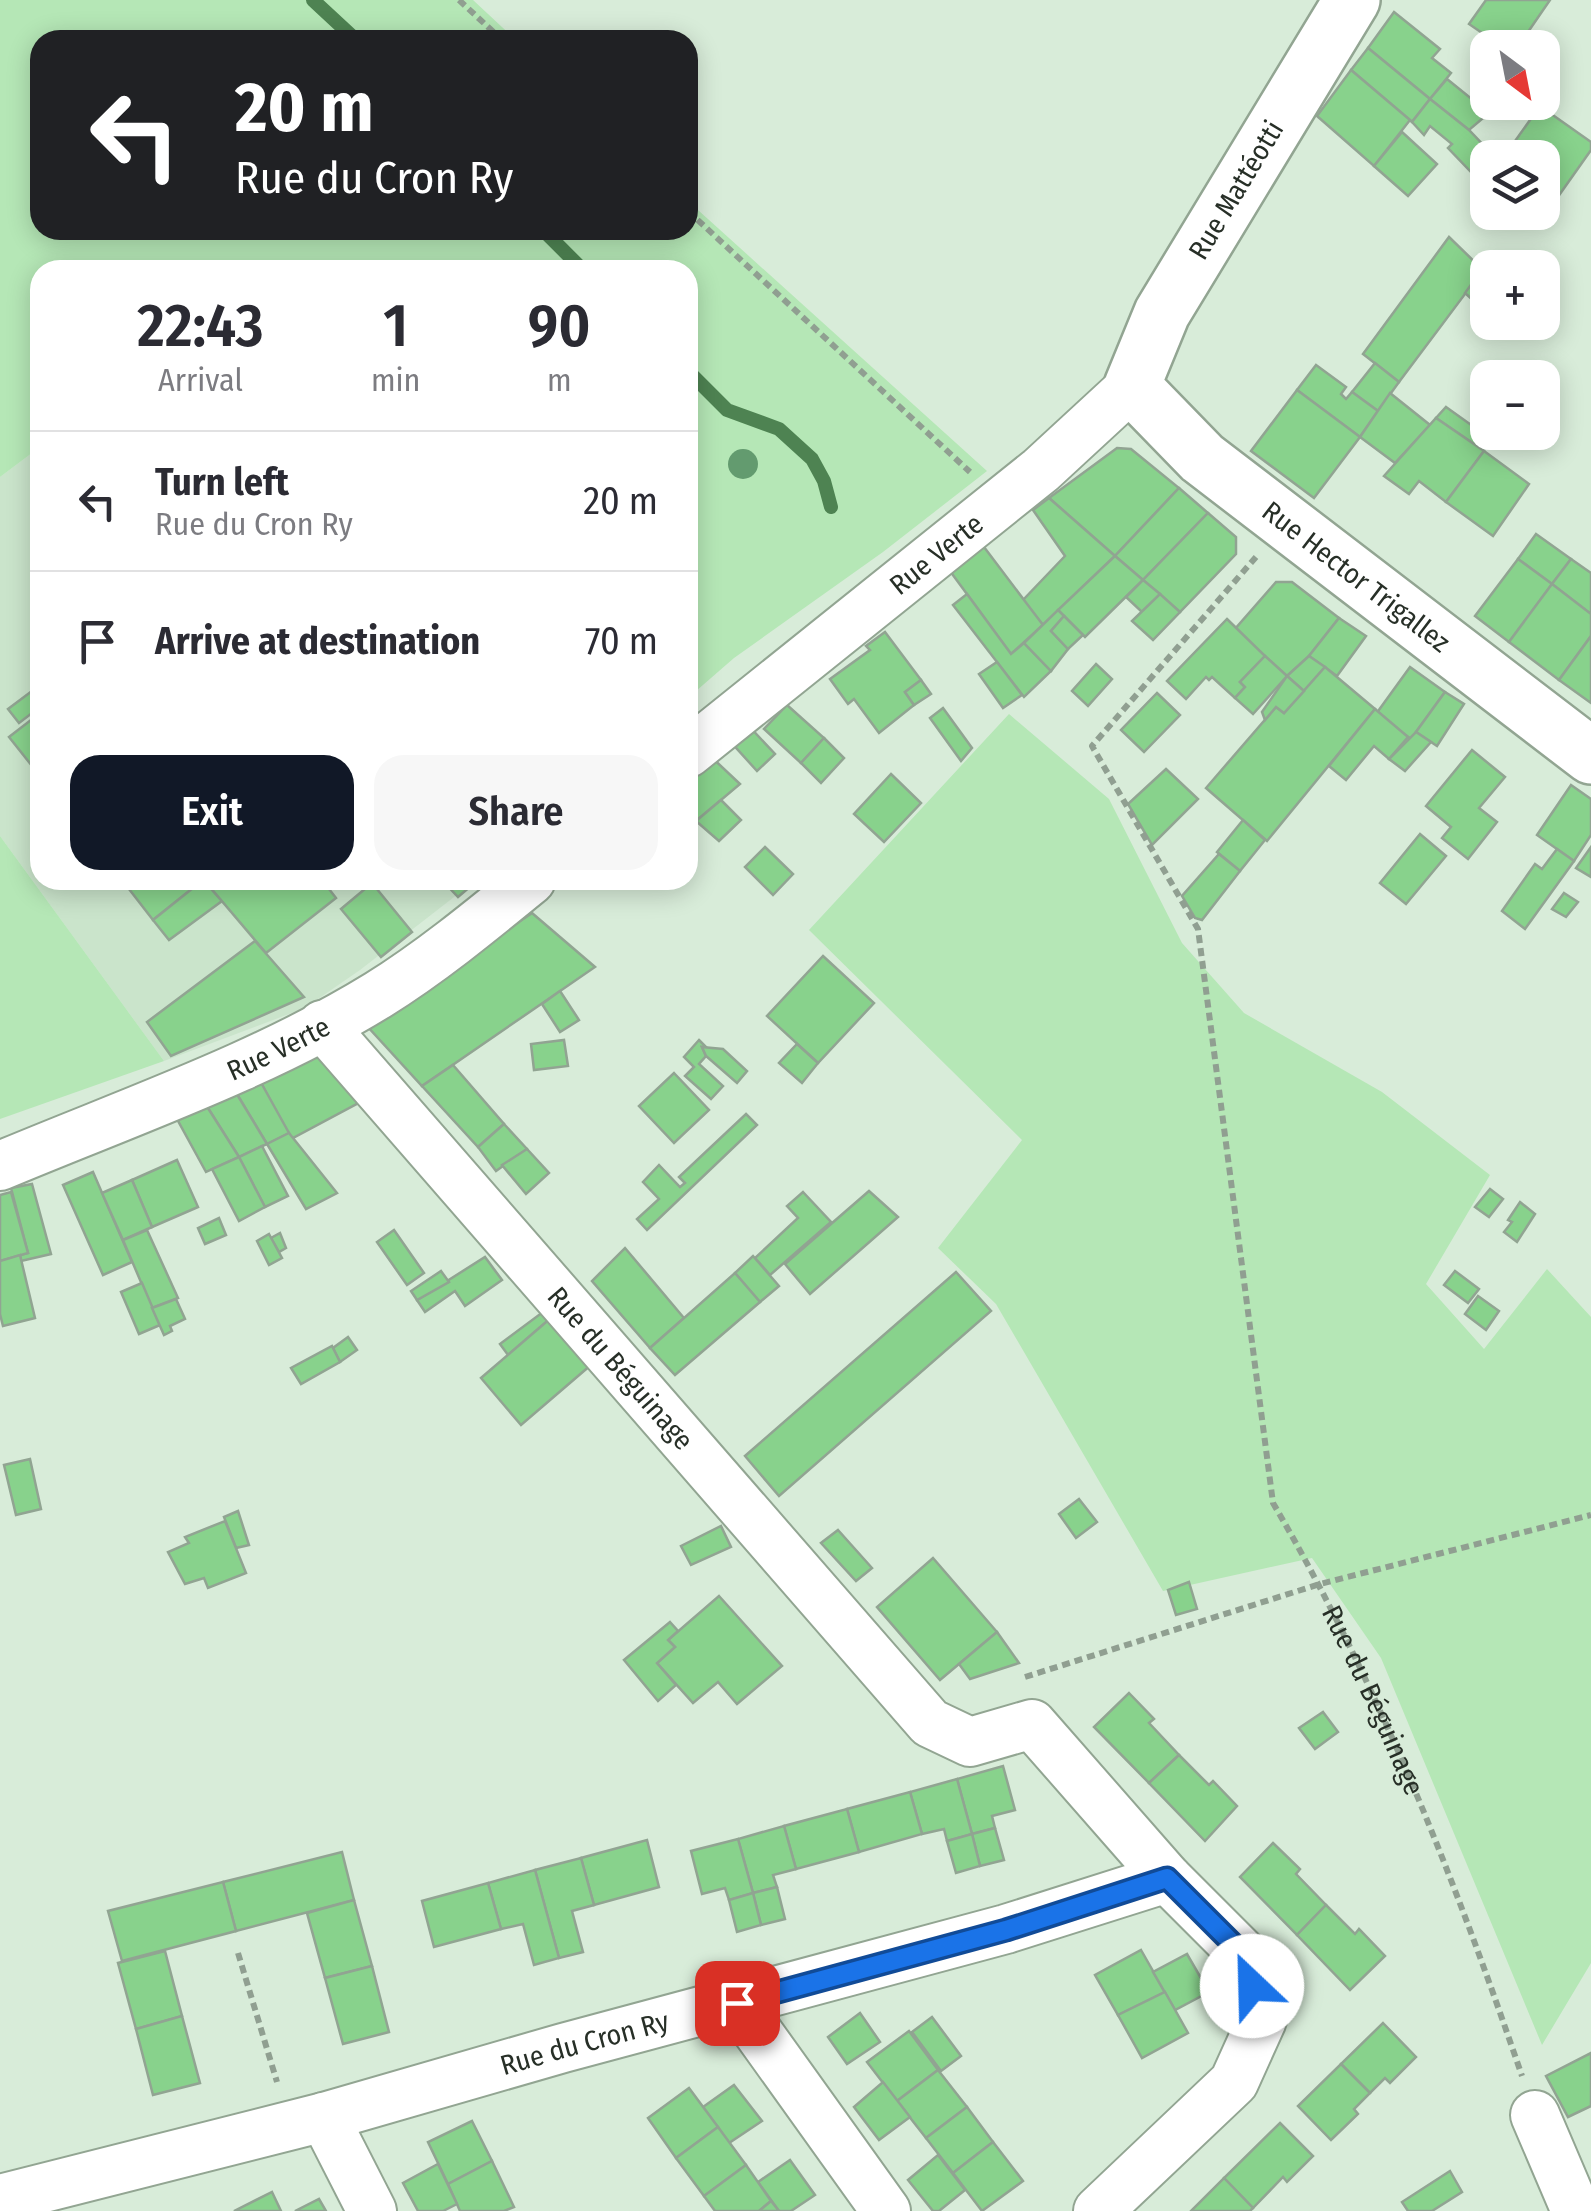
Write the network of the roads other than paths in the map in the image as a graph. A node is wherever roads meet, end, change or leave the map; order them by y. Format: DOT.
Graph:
graph roads {
  1 [pos="1352,0"];
  2 [pos="1132,386"];
  3 [pos="698,745"];
  4 [pos="1591,756"];
  5 [pos="518,890"];
  6 [pos="322,1026"];
  7 [pos="0,1166"];
  8 [pos="1167,1878"];
  9 [pos="737,2003"];
  10 [pos="1535,2115"];
  11 [pos="307,2122"];
  12 [pos="0,2199"];
  13 [pos="372,2211"];
  14 [pos="886,2211"];
  15 [pos="1098,2211"];
  16 [pos="1576,2211"];
  1 -- 2 [label="street, Rue Mattéotti"];
  2 -- 3 [label="street, Rue Verte"];
  2 -- 4 [label="street, Rue Hector Trigallez"];
  5 -- 6 [label="street, Rue Verte"];
  6 -- 7 [label="street, Rue Verte"];
  6 -- 8 [label="street, Rue du Béguinage"];
  8 -- 9 [label="street, Rue du Cron Ry"];
  8 -- 15 [label="street"];
  9 -- 11 [label="street, Rue du Cron Ry"];
  9 -- 14 [label="street"];
  10 -- 16 [label="street"];
  11 -- 12 [label="street, Rue du Cron Ry"];
  11 -- 13 [label="street"];
}
